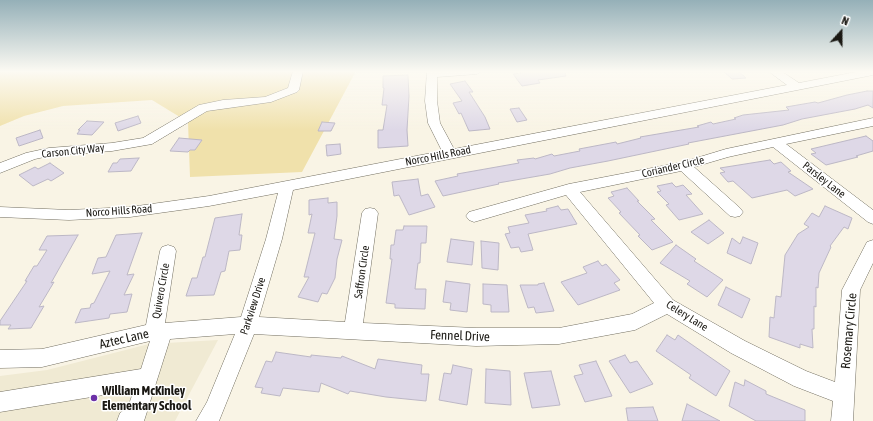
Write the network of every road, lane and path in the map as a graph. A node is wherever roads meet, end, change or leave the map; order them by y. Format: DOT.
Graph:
graph roads {
  1 [pos="292,91"];
  2 [pos="431,91"];
  3 [pos="779,91"];
  4 [pos="873,122"];
  5 [pos="775,142"];
  6 [pos="450,154"];
  7 [pos="684,166"];
  8 [pos="0,168"];
  9 [pos="288,186"];
  10 [pos="569,188"];
  11 [pos="0,212"];
  12 [pos="735,212"];
  13 [pos="370,213"];
  14 [pos="474,216"];
  15 [pos="873,218"];
  16 [pos="873,246"];
  17 [pos="168,251"];
  18 [pos="667,304"];
  19 [pos="248,325"];
  20 [pos="354,330"];
  21 [pos="158,332"];
  22 [pos="0,359"];
  23 [pos="148,378"];
  24 [pos="843,395"];
  25 [pos="0,402"];
  26 [pos="130,421"];
  27 [pos="207,421"];
  28 [pos="842,421"];
  1 -- 8 [label="street, Carson City Way"];
  2 -- 6 [label="street"];
  3 -- 6 [label="street, Norco Hills Road"];
  4 -- 5 [label="street, Coriander Circle"];
  5 -- 7 [label="street, Coriander Circle"];
  5 -- 15 [label="street, Parsley Lane"];
  6 -- 9 [label="street, Norco Hills Road"];
  7 -- 10 [label="street, Coriander Circle"];
  7 -- 12 [label="street"];
  9 -- 11 [label="street, Norco Hills Road"];
  9 -- 19 [label="street, Parkview Drive"];
  10 -- 14 [label="street, Coriander Circle"];
  10 -- 18 [label="street, Celery Lane"];
  13 -- 20 [label="street, Saffron Circle"];
  16 -- 24 [label="street, Rosemary Circle"];
  17 -- 21 [label="street, Quivero Circle"];
  18 -- 20 [label="street, Fennel Drive"];
  18 -- 24 [label="street, Celery Lane"];
  19 -- 20 [label="street, Fennel Drive"];
  19 -- 21 [label="street, Aztec Lane"];
  19 -- 27 [label="street, Parkview Drive"];
  21 -- 22 [label="street, Aztec Lane"];
  21 -- 23 [label="street, Quivero Circle"];
  23 -- 25 [label="street"];
  23 -- 26 [label="street, Quivero Circle"];
  24 -- 28 [label="street, Rosemary Circle"];
}
